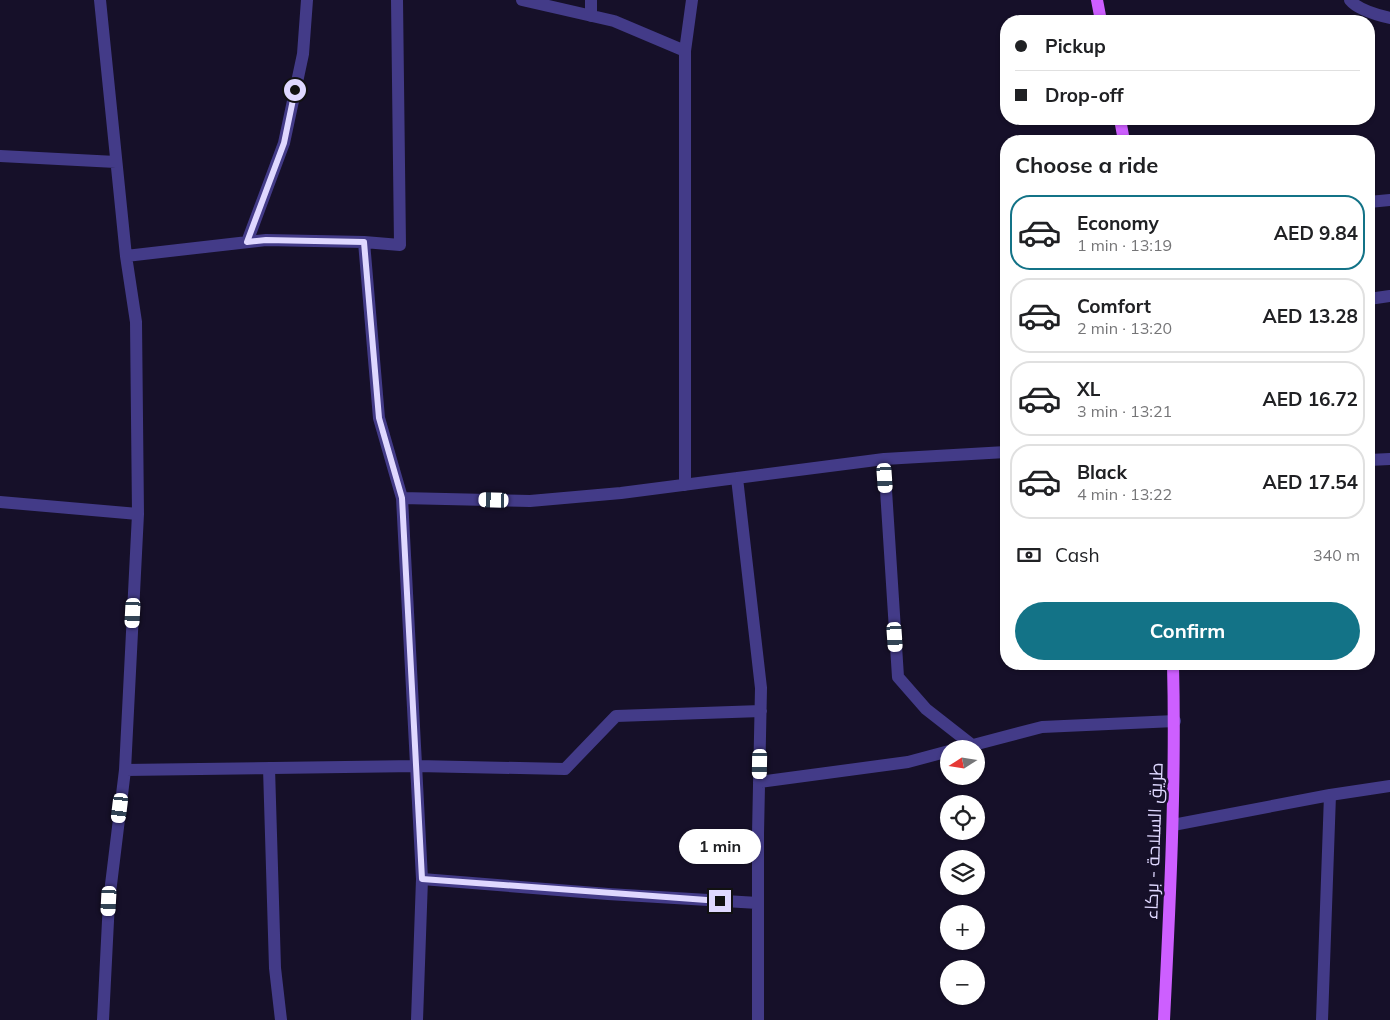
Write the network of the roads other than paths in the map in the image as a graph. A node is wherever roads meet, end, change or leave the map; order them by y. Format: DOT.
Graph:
graph roads {
  1 [pos="100,0"];
  2 [pos="307,0"];
  3 [pos="397,0"];
  4 [pos="522,0"];
  5 [pos="591,0"];
  6 [pos="692,0"];
  7 [pos="1097,0"];
  8 [pos="1350,0"];
  9 [pos="1100,15"];
  10 [pos="591,16"];
  11 [pos="1390,18"];
  12 [pos="684,51"];
  13 [pos="0,156"];
  14 [pos="116,162"];
  15 [pos="1390,200"];
  16 [pos="1375,201"];
  17 [pos="247,242"];
  18 [pos="364,242"];
  19 [pos="126,256"];
  20 [pos="1390,296"];
  21 [pos="1375,297"];
  22 [pos="1000,452"];
  23 [pos="884,459"];
  24 [pos="1390,459"];
  25 [pos="1375,460"];
  26 [pos="737,478"];
  27 [pos="686,485"];
  28 [pos="402,498"];
  29 [pos="0,502"];
  30 [pos="138,514"];
  31 [pos="1173,670"];
  32 [pos="761,711"];
  33 [pos="1175,721"];
  34 [pos="966,740"];
  35 [pos="985,742"];
  36 [pos="940,753"];
  37 [pos="417,766"];
  38 [pos="269,768"];
  39 [pos="125,770"];
  40 [pos="759,782"];
  41 [pos="1390,786"];
  42 [pos="1330,795"];
  43 [pos="1173,825"];
  44 [pos="422,879"];
  45 [pos="758,903"];
  46 [pos="103,1020"];
  47 [pos="281,1020"];
  48 [pos="417,1020"];
  49 [pos="758,1020"];
  50 [pos="1164,1020"];
  51 [pos="1322,1020"];
  1 -- 14 [label="street"];
  2 -- 17 [label="street"];
  3 -- 18 [label="street"];
  4 -- 10 [label="street"];
  5 -- 10 [label="street"];
  6 -- 12 [label="street"];
  7 -- 9 [label="main road"];
  8 -- 11 [label="street"];
  10 -- 12 [label="street"];
  12 -- 27 [label="street"];
  13 -- 14 [label="street"];
  14 -- 19 [label="street"];
  15 -- 16 [label="street"];
  17 -- 18 [label="street"];
  17 -- 19 [label="street"];
  18 -- 28 [label="street"];
  19 -- 30 [label="street"];
  20 -- 21 [label="street"];
  22 -- 23 [label="street"];
  23 -- 26 [label="street"];
  23 -- 34 [label="street"];
  24 -- 25 [label="street"];
  26 -- 27 [label="street"];
  26 -- 32 [label="street"];
  27 -- 28 [label="street"];
  28 -- 37 [label="street"];
  29 -- 30 [label="street"];
  30 -- 39 [label="street"];
  31 -- 33 [label="main road, طريق السلاحة - بركاء"];
  32 -- 37 [label="street"];
  32 -- 40 [label="street"];
  33 -- 35 [label="street"];
  33 -- 43 [label="main road, طريق السلاحة - بركاء"];
  36 -- 40 [label="street"];
  37 -- 38 [label="street"];
  37 -- 44 [label="street"];
  38 -- 39 [label="street"];
  38 -- 47 [label="street"];
  39 -- 46 [label="street"];
  40 -- 45 [label="street"];
  41 -- 42 [label="street"];
  42 -- 43 [label="street"];
  42 -- 51 [label="street"];
  43 -- 50 [label="main road, طريق السلاحة - بركاء"];
  44 -- 45 [label="street"];
  44 -- 48 [label="street"];
  45 -- 49 [label="street"];
}
